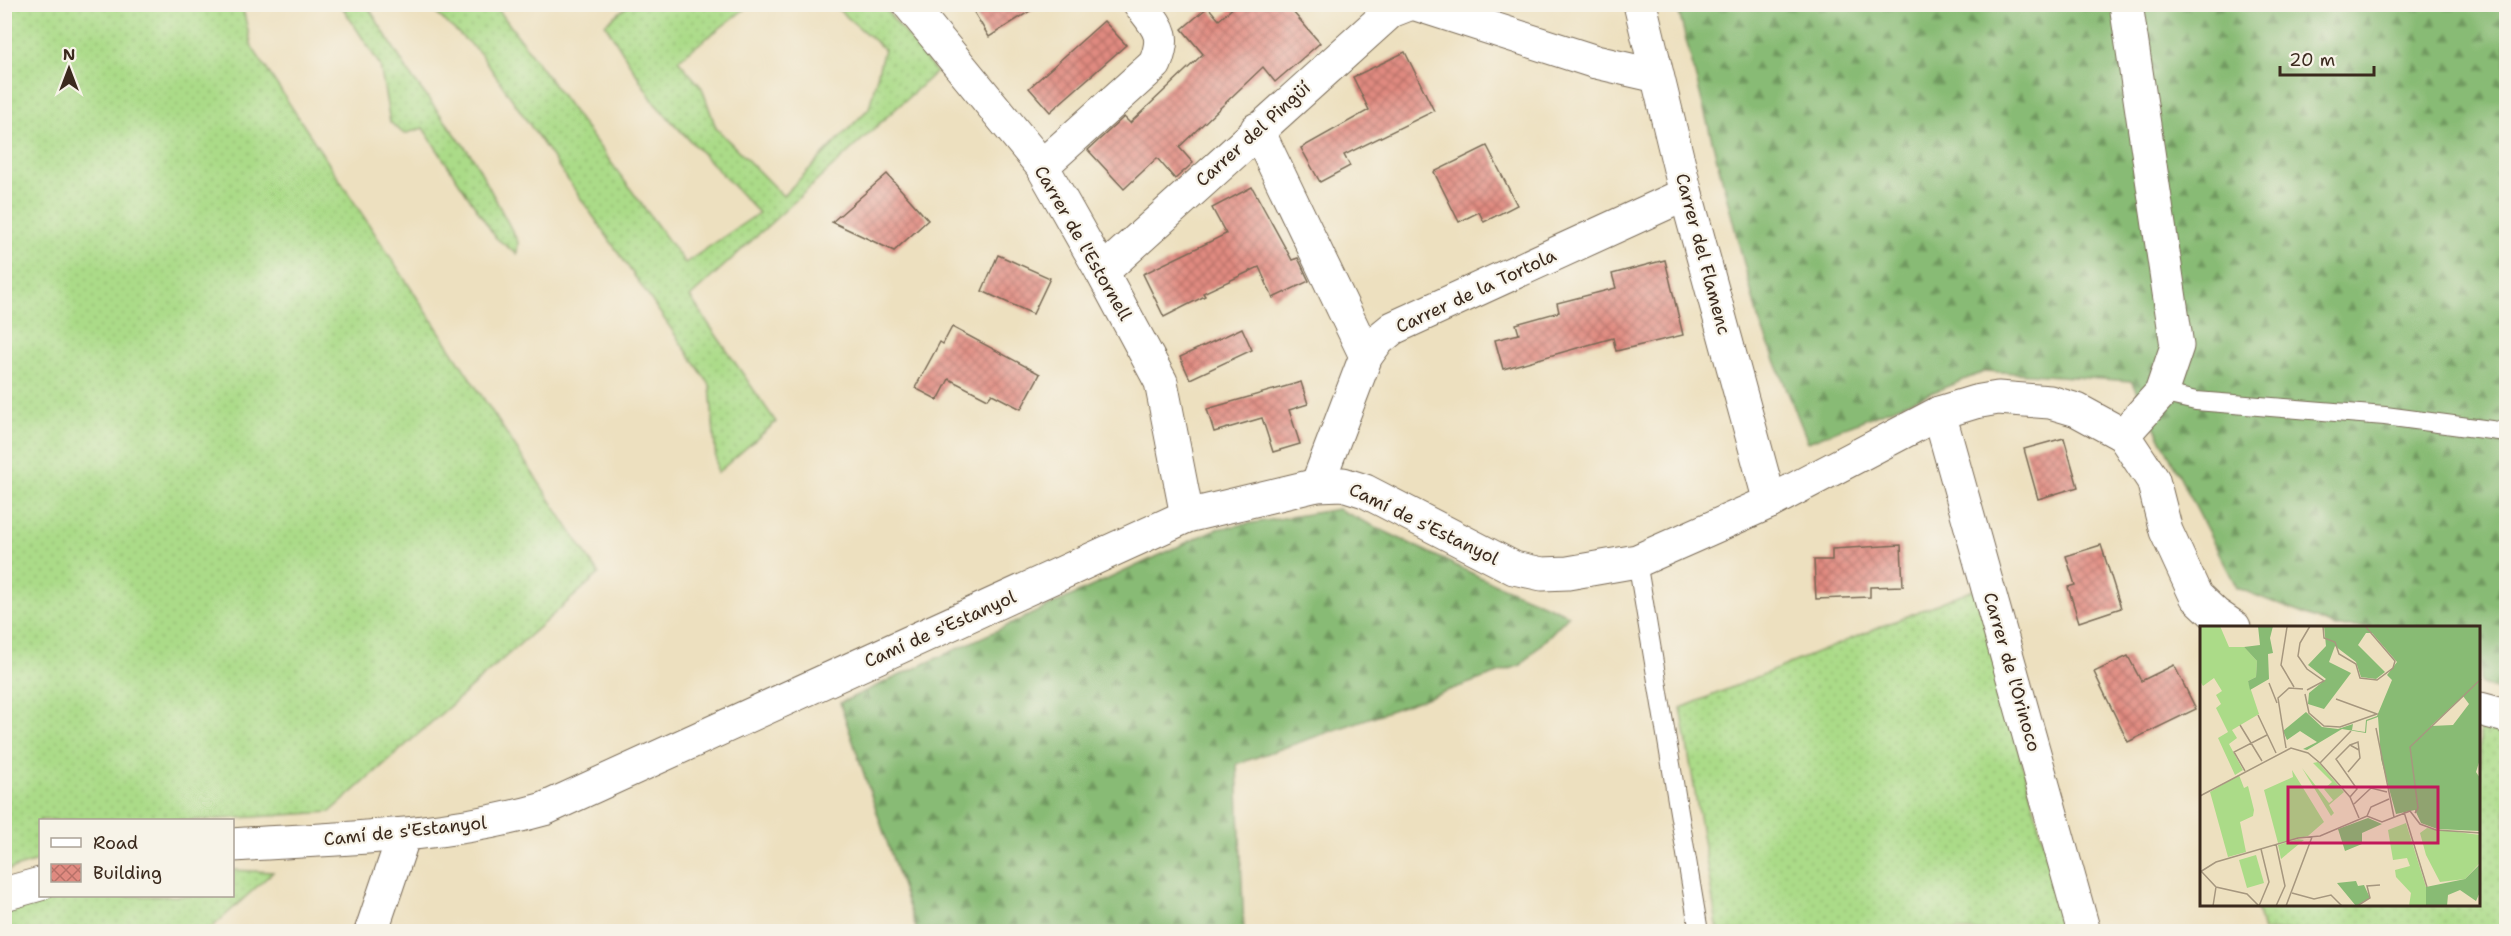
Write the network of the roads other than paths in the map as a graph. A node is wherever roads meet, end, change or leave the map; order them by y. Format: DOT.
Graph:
graph roads {
  1 [pos="909,4"];
  2 [pos="1140,4"];
  3 [pos="1409,4"];
  4 [pos="1416,4"];
  5 [pos="1640,4"];
  6 [pos="2126,4"];
  7 [pos="1657,76"];
  8 [pos="1257,129"];
  9 [pos="1042,166"];
  10 [pos="1686,194"];
  11 [pos="1102,272"];
  12 [pos="1366,356"];
  13 [pos="2161,393"];
  14 [pos="1939,413"];
  15 [pos="2506,432"];
  16 [pos="2123,435"];
  17 [pos="1317,485"];
  18 [pos="1770,502"];
  19 [pos="1187,516"];
  20 [pos="1637,561"];
  21 [pos="2233,626"];
  22 [pos="2481,709"];
  23 [pos="2506,716"];
  24 [pos="404,834"];
  25 [pos="234,845"];
  26 [pos="39,884"];
  27 [pos="4,894"];
  28 [pos="370,932"];
  29 [pos="1699,932"];
  30 [pos="2084,932"];
  1 -- 9 [label="street, Carrer de l'Estornell"];
  2 -- 9 [label="street"];
  3 -- 8 [label="street, Carrer del Pingüí"];
  4 -- 7 [label="street"];
  5 -- 7 [label="street, Carrer del Flamenc"];
  6 -- 13 [label="street"];
  7 -- 10 [label="street, Carrer del Flamenc"];
  8 -- 11 [label="street, Carrer del Pingüí"];
  8 -- 12 [label="street"];
  9 -- 11 [label="street, Carrer de l'Estornell"];
  10 -- 12 [label="street, Carrer de la Tortola"];
  10 -- 18 [label="street, Carrer del Flamenc"];
  11 -- 19 [label="street, Carrer de l'Estornell"];
  12 -- 17 [label="street, Carrer de la Tortola"];
  13 -- 15 [label="lane"];
  13 -- 16 [label="street"];
  14 -- 16 [label="street, Camí de s'Estanyol"];
  14 -- 18 [label="street, Camí de s'Estanyol"];
  14 -- 30 [label="street, Carrer de l'Orinoco"];
  16 -- 21 [label="street, Camí de s'Estanyol"];
  17 -- 19 [label="street, Camí de s'Estanyol"];
  17 -- 20 [label="street, Camí de s'Estanyol"];
  18 -- 20 [label="street, Camí de s'Estanyol"];
  19 -- 24 [label="street, Camí de s'Estanyol"];
  20 -- 29 [label="lane"];
  22 -- 23 [label="street"];
  24 -- 25 [label="street, Camí de s'Estanyol"];
  24 -- 28 [label="street"];
  26 -- 27 [label="street"];
}
